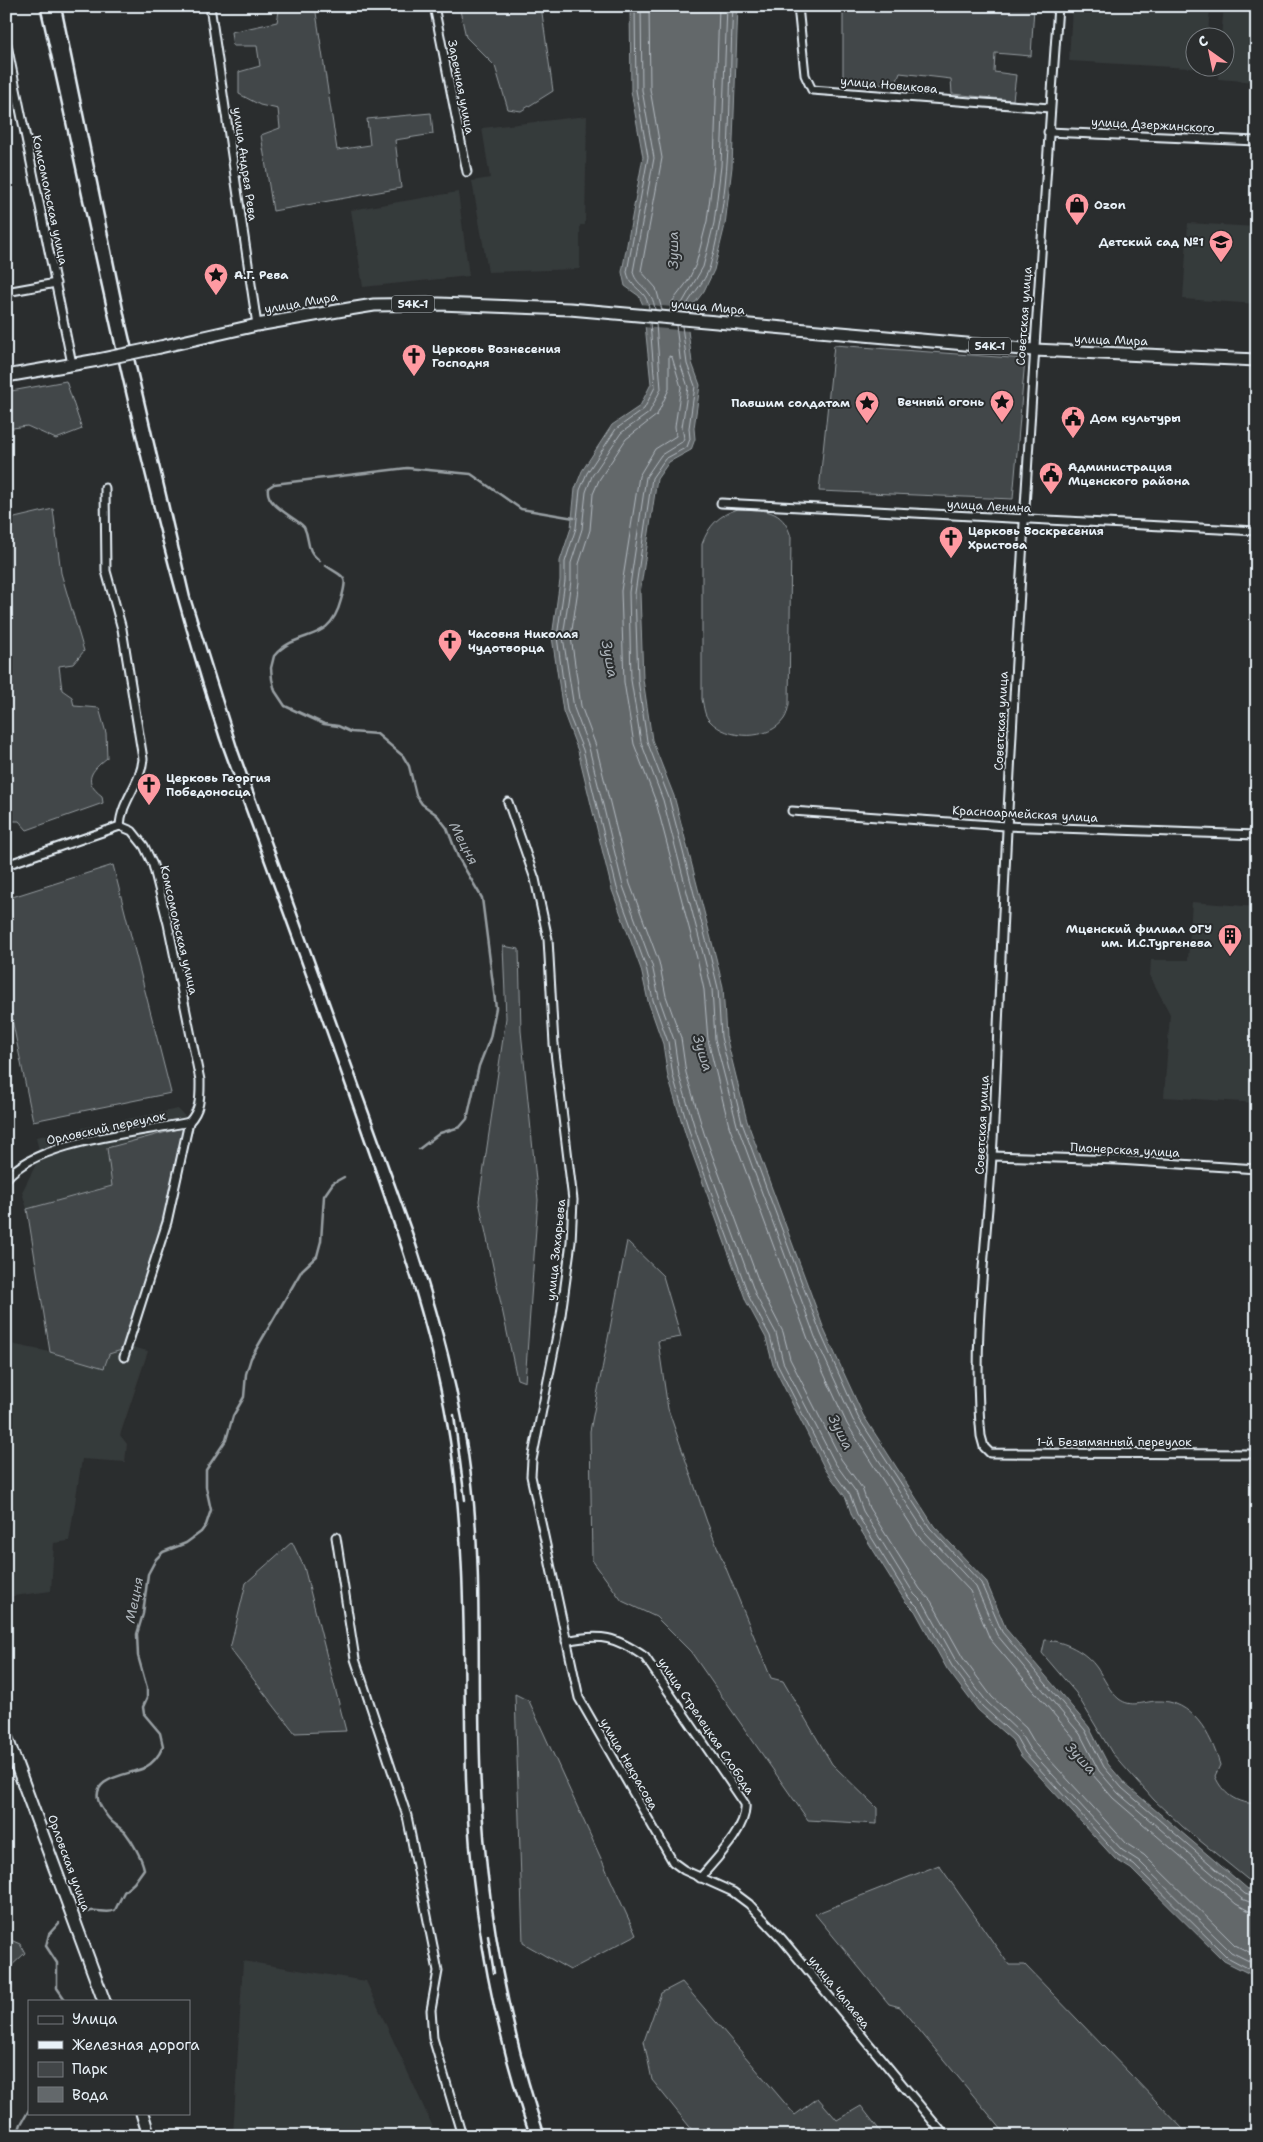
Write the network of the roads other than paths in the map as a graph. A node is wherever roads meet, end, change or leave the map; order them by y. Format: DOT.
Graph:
graph roads {
  1 [pos="210,6"];
  2 [pos="434,6"];
  3 [pos="798,6"];
  4 [pos="1058,6"];
  5 [pos="6,40"];
  6 [pos="8,55"];
  7 [pos="1050,108"];
  8 [pos="1048,132"];
  9 [pos="1257,141"];
  10 [pos="467,172"];
  11 [pos="56,283"];
  12 [pos="6,292"];
  13 [pos="257,325"];
  14 [pos="1034,350"];
  15 [pos="1257,360"];
  16 [pos="72,364"];
  17 [pos="6,376"];
  18 [pos="105,488"];
  19 [pos="721,503"];
  20 [pos="1024,519"];
  21 [pos="1257,530"];
  22 [pos="508,802"];
  23 [pos="792,811"];
  24 [pos="120,826"];
  25 [pos="1006,826"];
  26 [pos="1257,835"];
  27 [pos="6,864"];
  28 [pos="189,1122"];
  29 [pos="992,1156"];
  30 [pos="1257,1169"];
  31 [pos="6,1179"];
  32 [pos="124,1357"];
  33 [pos="981,1436"];
  34 [pos="1257,1454"];
  35 [pos="336,1537"];
  36 [pos="566,1640"];
  37 [pos="6,1736"];
  38 [pos="701,1878"];
  39 [pos="104,2000"];
  40 [pos="142,2114"];
  41 [pos="149,2136"];
  42 [pos="462,2136"];
  43 [pos="945,2136"];
  1 -- 13 [label="street, улица Андрея Рева"];
  2 -- 10 [label="street, Заречная улица"];
  3 -- 7 [label="street, улица Новикова"];
  4 -- 7 [label="street, Советская улица"];
  5 -- 6 [label="street, Комсомольская улица"];
  6 -- 11 [label="street, Комсомольская улица"];
  7 -- 8 [label="street, Советская улица"];
  8 -- 9 [label="street, улица Дзержинского"];
  8 -- 14 [label="street, Советская улица"];
  11 -- 12 [label="street"];
  11 -- 16 [label="street, Комсомольская улица"];
  13 -- 14 [label="main road, улица Мира / 54К-1"];
  13 -- 16 [label="main road, улица Мира / 54К-1, bridge"];
  14 -- 15 [label="main road, улица Мира / 54К-1"];
  14 -- 20 [label="street, Советская улица"];
  16 -- 17 [label="main road, 54К-1"];
  18 -- 24 [label="street"];
  19 -- 20 [label="street, улица Ленина"];
  20 -- 21 [label="street, улица Ленина"];
  20 -- 25 [label="street, Советская улица"];
  22 -- 36 [label="street, улица Захарьева"];
  23 -- 25 [label="street, Красноармейская улица"];
  24 -- 27 [label="street"];
  24 -- 28 [label="street, Комсомольская улица"];
  25 -- 26 [label="street, Красноармейская улица"];
  25 -- 29 [label="street, Советская улица"];
  28 -- 31 [label="street, Орловский переулок"];
  28 -- 32 [label="street, Комсомольская улица"];
  29 -- 30 [label="street, Пионерская улица"];
  29 -- 33 [label="street, Советская улица"];
  33 -- 34 [label="street, 1-й Безымянный переулок"];
  35 -- 42 [label="street"];
  36 -- 38 [label="street, улица Некрасова"];
  36 -- 38 [label="street, улица Стрелецкая Слобода"];
  37 -- 39 [label="main road, Орловская улица"];
  38 -- 43 [label="street, улица Чапаева"];
  40 -- 41 [label="main road"];
}
